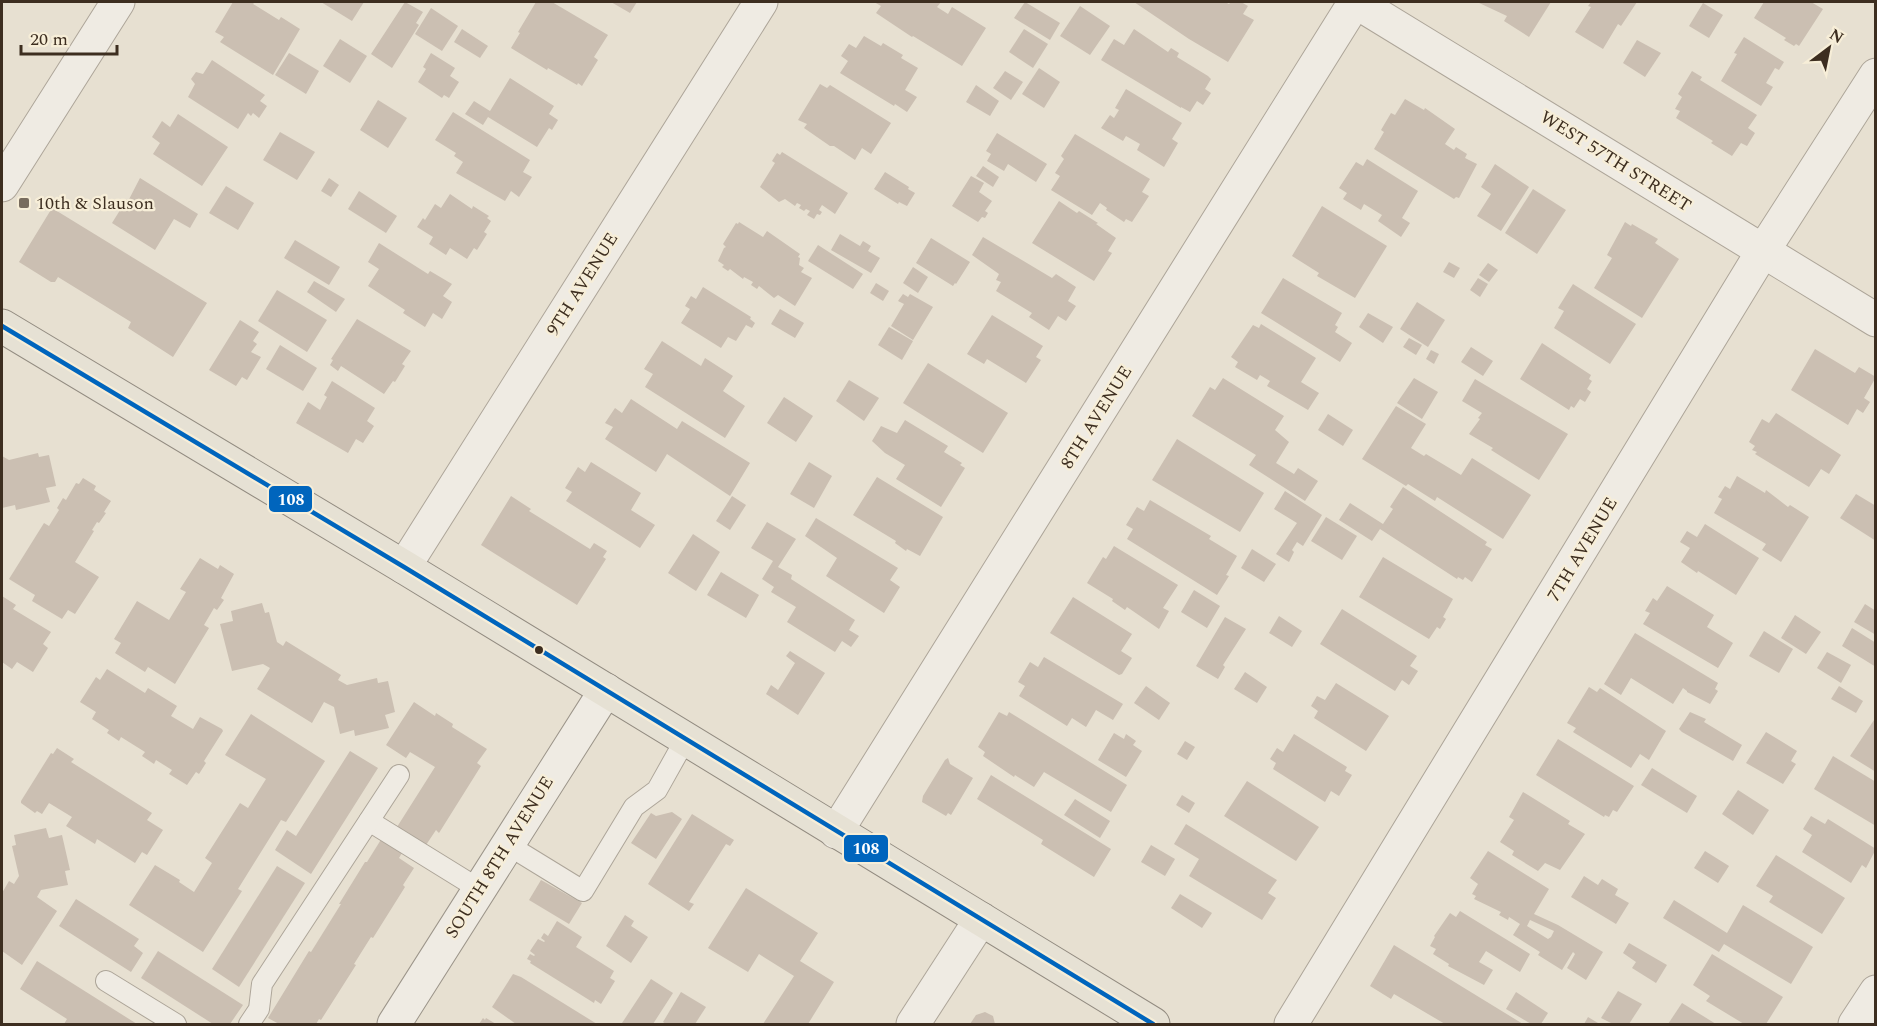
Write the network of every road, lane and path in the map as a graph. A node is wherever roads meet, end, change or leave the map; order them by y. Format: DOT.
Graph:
graph roads {
  1 [pos="118,2"];
  2 [pos="761,2"];
  3 [pos="1356,2"];
  4 [pos="1875,75"];
  5 [pos="2,185"];
  6 [pos="1763,251"];
  7 [pos="1875,320"];
  8 [pos="2,326"];
  9 [pos="404,567"];
  10 [pos="606,690"];
  11 [pos="685,740"];
  12 [pos="399,775"];
  13 [pos="369,821"];
  14 [pos="836,832"];
  15 [pos="508,845"];
  16 [pos="479,889"];
  17 [pos="981,919"];
  18 [pos="106,981"];
  19 [pos="1875,993"];
  20 [pos="176,1024"];
  21 [pos="249,1024"];
  22 [pos="394,1024"];
  23 [pos="913,1024"];
  24 [pos="1153,1024"];
  25 [pos="1291,1024"];
  26 [pos="1855,1024"];
  1 -- 5 [label="street"];
  2 -- 9 [label="street, 9TH AVENUE"];
  3 -- 6 [label="street, WEST 57TH STREET"];
  3 -- 14 [label="street, 8TH AVENUE"];
  4 -- 6 [label="street, 7TH AVENUE"];
  6 -- 7 [label="street, WEST 57TH STREET"];
  6 -- 25 [label="street, 7TH AVENUE"];
  8 -- 9 [label="main road"];
  9 -- 10 [label="main road"];
  10 -- 11 [label="main road"];
  10 -- 15 [label="street, SOUTH 8TH AVENUE"];
  11 -- 14 [label="main road"];
  11 -- 15 [label="lane"];
  12 -- 13 [label="lane"];
  13 -- 16 [label="lane"];
  13 -- 21 [label="lane"];
  14 -- 17 [label="main road"];
  15 -- 16 [label="street, SOUTH 8TH AVENUE"];
  16 -- 22 [label="street, SOUTH 8TH AVENUE"];
  17 -- 23 [label="street"];
  17 -- 24 [label="main road"];
  18 -- 20 [label="lane"];
  19 -- 26 [label="street"];
}
